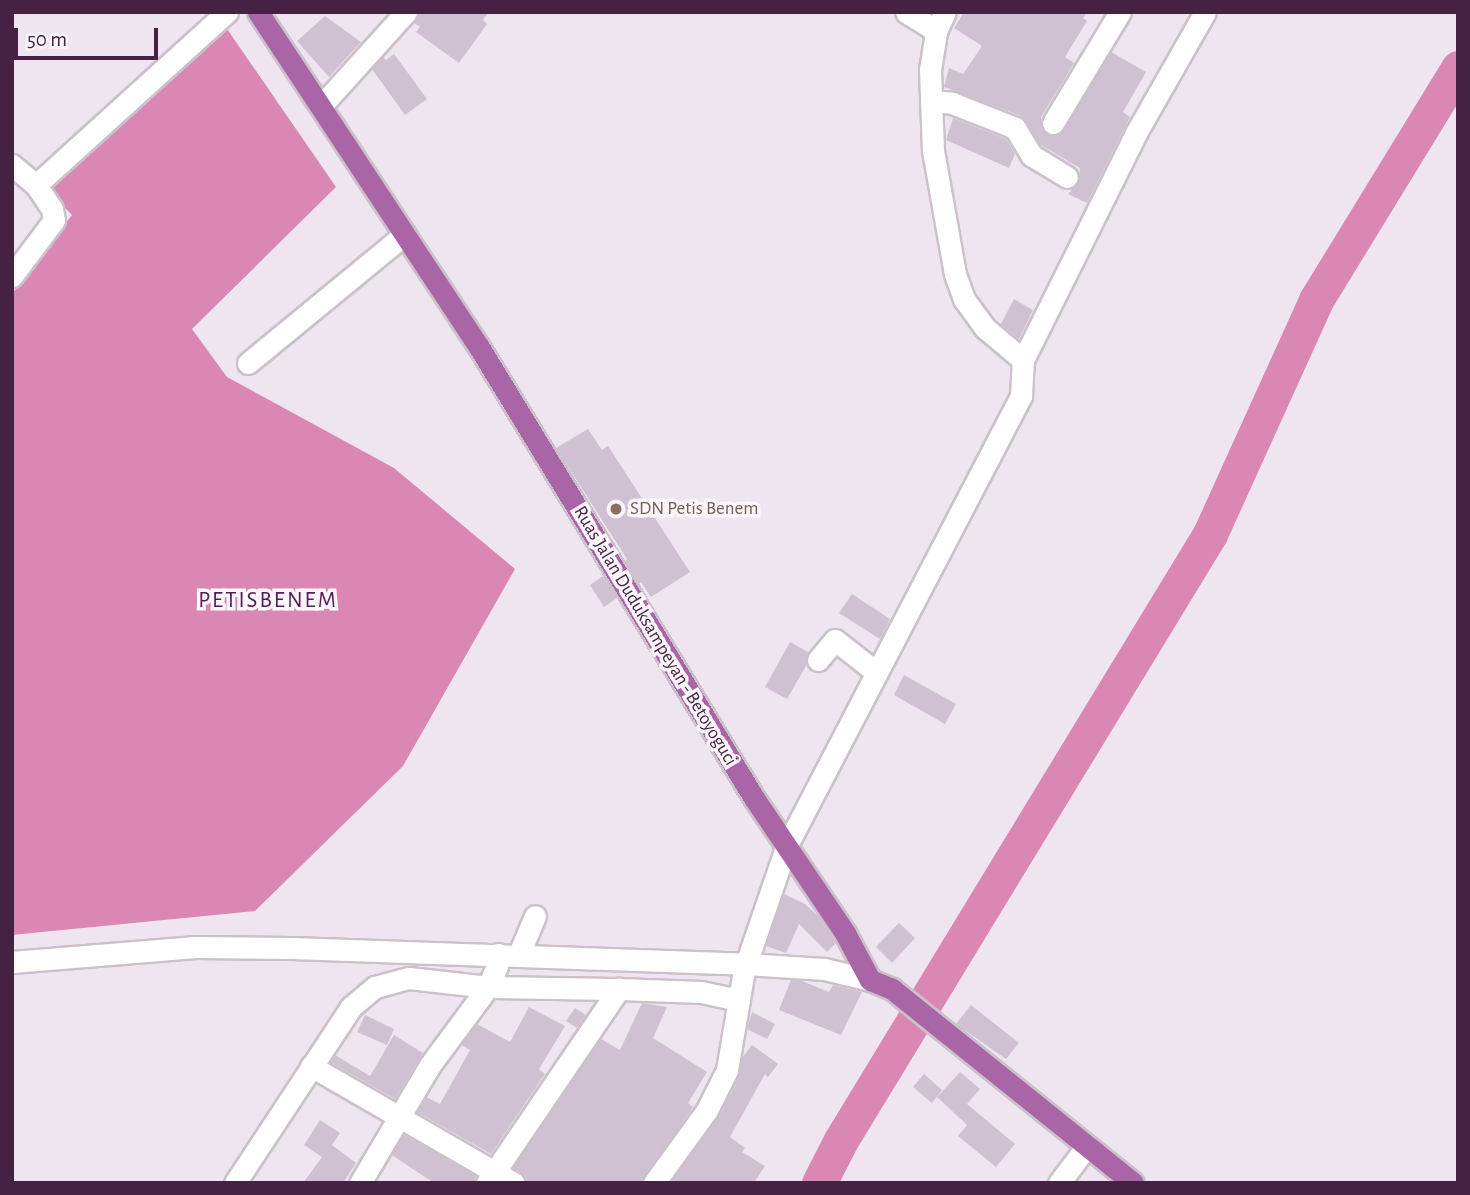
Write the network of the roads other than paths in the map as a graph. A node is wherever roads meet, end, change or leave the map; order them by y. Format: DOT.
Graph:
graph roads {
  1 [pos="226,12"];
  2 [pos="406,12"];
  3 [pos="906,12"];
  4 [pos="1120,12"];
  5 [pos="1205,12"];
  6 [pos="261,14"];
  7 [pos="940,21"];
  8 [pos="931,101"];
  9 [pos="321,106"];
  10 [pos="1053,123"];
  11 [pos="12,165"];
  12 [pos="1067,177"];
  13 [pos="36,185"];
  14 [pos="405,234"];
  15 [pos="12,276"];
  16 [pos="1023,360"];
  17 [pos="248,363"];
  18 [pos="818,660"];
  19 [pos="876,672"];
  20 [pos="786,847"];
  21 [pos="535,916"];
  22 [pos="12,962"];
  23 [pos="499,968"];
  24 [pos="743,980"];
  25 [pos="870,980"];
  26 [pos="619,989"];
  27 [pos="311,1066"];
  28 [pos="398,1118"];
  29 [pos="1087,1146"];
  30 [pos="492,1176"];
  31 [pos="234,1183"];
  32 [pos="360,1183"];
  33 [pos="514,1183"];
  34 [pos="654,1183"];
  35 [pos="1059,1183"];
  36 [pos="1133,1183"];
  1 -- 13 [label="street"];
  2 -- 9 [label="street"];
  3 -- 7 [label="street"];
  4 -- 10 [label="street"];
  5 -- 16 [label="street"];
  6 -- 9 [label="main road, Ruas Jalan Duduksampeyan - Betoyoguci"];
  7 -- 8 [label="street"];
  8 -- 12 [label="street"];
  8 -- 16 [label="street"];
  9 -- 14 [label="main road, Ruas Jalan Duduksampeyan - Betoyoguci"];
  11 -- 13 [label="street"];
  13 -- 15 [label="street"];
  14 -- 17 [label="street"];
  14 -- 20 [label="main road, Ruas Jalan Duduksampeyan - Betoyoguci"];
  16 -- 19 [label="street"];
  18 -- 19 [label="street"];
  19 -- 20 [label="street"];
  20 -- 24 [label="street"];
  20 -- 25 [label="main road, Ruas Jalan Duduksampeyan - Betoyoguci"];
  21 -- 23 [label="street"];
  22 -- 23 [label="street"];
  23 -- 24 [label="street"];
  23 -- 26 [label="street"];
  23 -- 27 [label="street"];
  23 -- 28 [label="street"];
  24 -- 25 [label="street"];
  24 -- 26 [label="street"];
  24 -- 34 [label="street"];
  25 -- 29 [label="main road"];
  26 -- 30 [label="street"];
  27 -- 28 [label="street"];
  27 -- 31 [label="street"];
  28 -- 30 [label="street"];
  28 -- 32 [label="street"];
  29 -- 35 [label="street"];
  29 -- 36 [label="main road"];
  30 -- 33 [label="street"];
}
